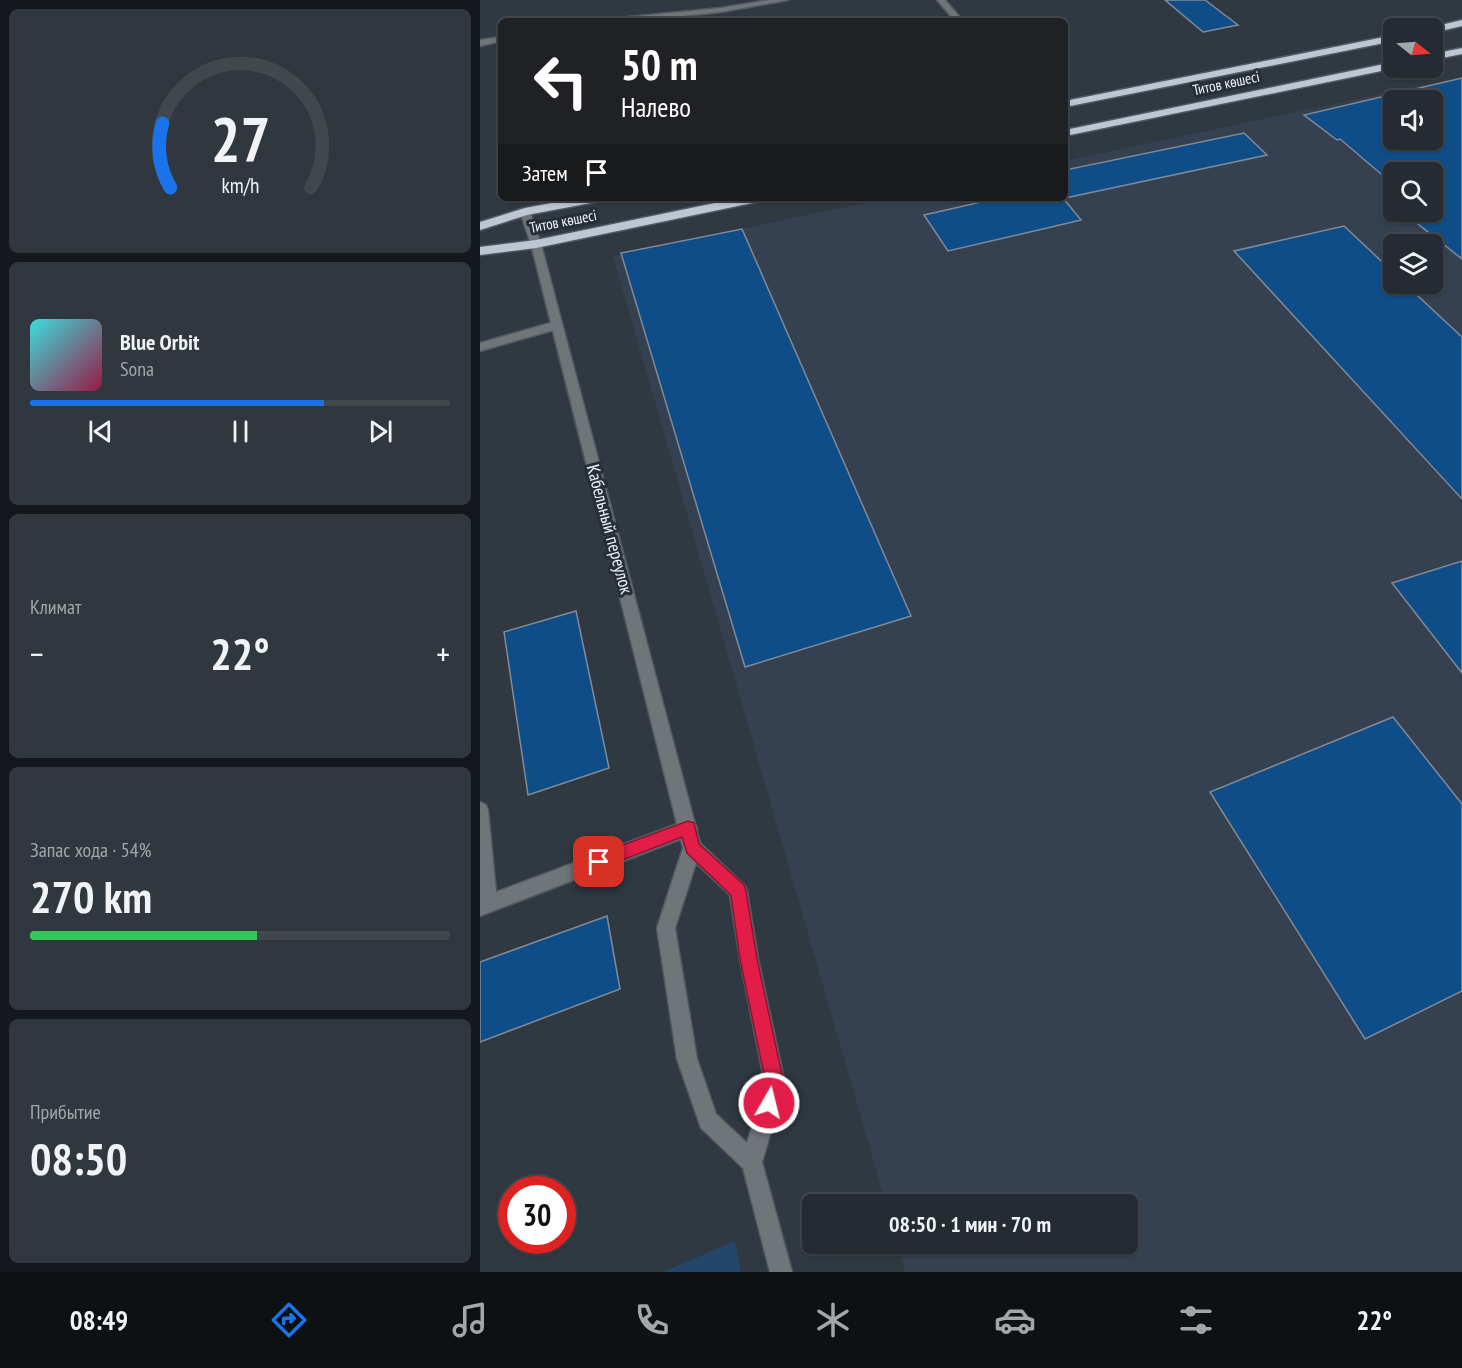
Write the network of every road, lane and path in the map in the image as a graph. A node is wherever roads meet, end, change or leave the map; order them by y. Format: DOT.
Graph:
graph roads {
  1 [pos="784,0"];
  2 [pos="941,0"];
  3 [pos="721,10"];
  4 [pos="639,18"];
  5 [pos="726,18"];
  6 [pos="956,18"];
  7 [pos="1462,23"];
  8 [pos="1443,27"];
  9 [pos="498,40"];
  10 [pos="1383,40"];
  11 [pos="480,43"];
  12 [pos="1462,51"];
  13 [pos="1443,55"];
  14 [pos="1383,67"];
  15 [pos="1068,103"];
  16 [pos="1068,133"];
  17 [pos="581,201"];
  18 [pos="743,201"];
  19 [pos="525,212"];
  20 [pos="480,226"];
  21 [pos="536,244"];
  22 [pos="480,251"];
  23 [pos="557,326"];
  24 [pos="480,347"];
  25 [pos="480,810"];
  26 [pos="688,828"];
  27 [pos="692,848"];
  28 [pos="484,905"];
  29 [pos="752,1162"];
  30 [pos="781,1272"];
  1 -- 3 [label="street"];
  2 -- 6 [label="street"];
  3 -- 4 [label="street"];
  3 -- 5 [label="street"];
  7 -- 8 [label="highway"];
  9 -- 11 [label="street"];
  10 -- 15 [label="highway, Титов көшесі"];
  12 -- 13 [label="highway"];
  14 -- 16 [label="highway, Титов көшесі"];
  17 -- 19 [label="highway, Титов көшесі"];
  18 -- 21 [label="highway, Титов көшесі"];
  19 -- 20 [label="highway, Титов көшесі"];
  19 -- 21 [label="street, Кабельный переулок"];
  21 -- 22 [label="highway, Титов көшесі"];
  21 -- 23 [label="street, Кабельный переулок"];
  23 -- 24 [label="street"];
  23 -- 26 [label="street, Кабельный переулок"];
  25 -- 28 [label="street"];
  26 -- 27 [label="street, Кабельный переулок"];
  26 -- 28 [label="street"];
  27 -- 29 [label="street"];
  27 -- 29 [label="street, Кабельный переулок"];
  29 -- 30 [label="street"];
}
